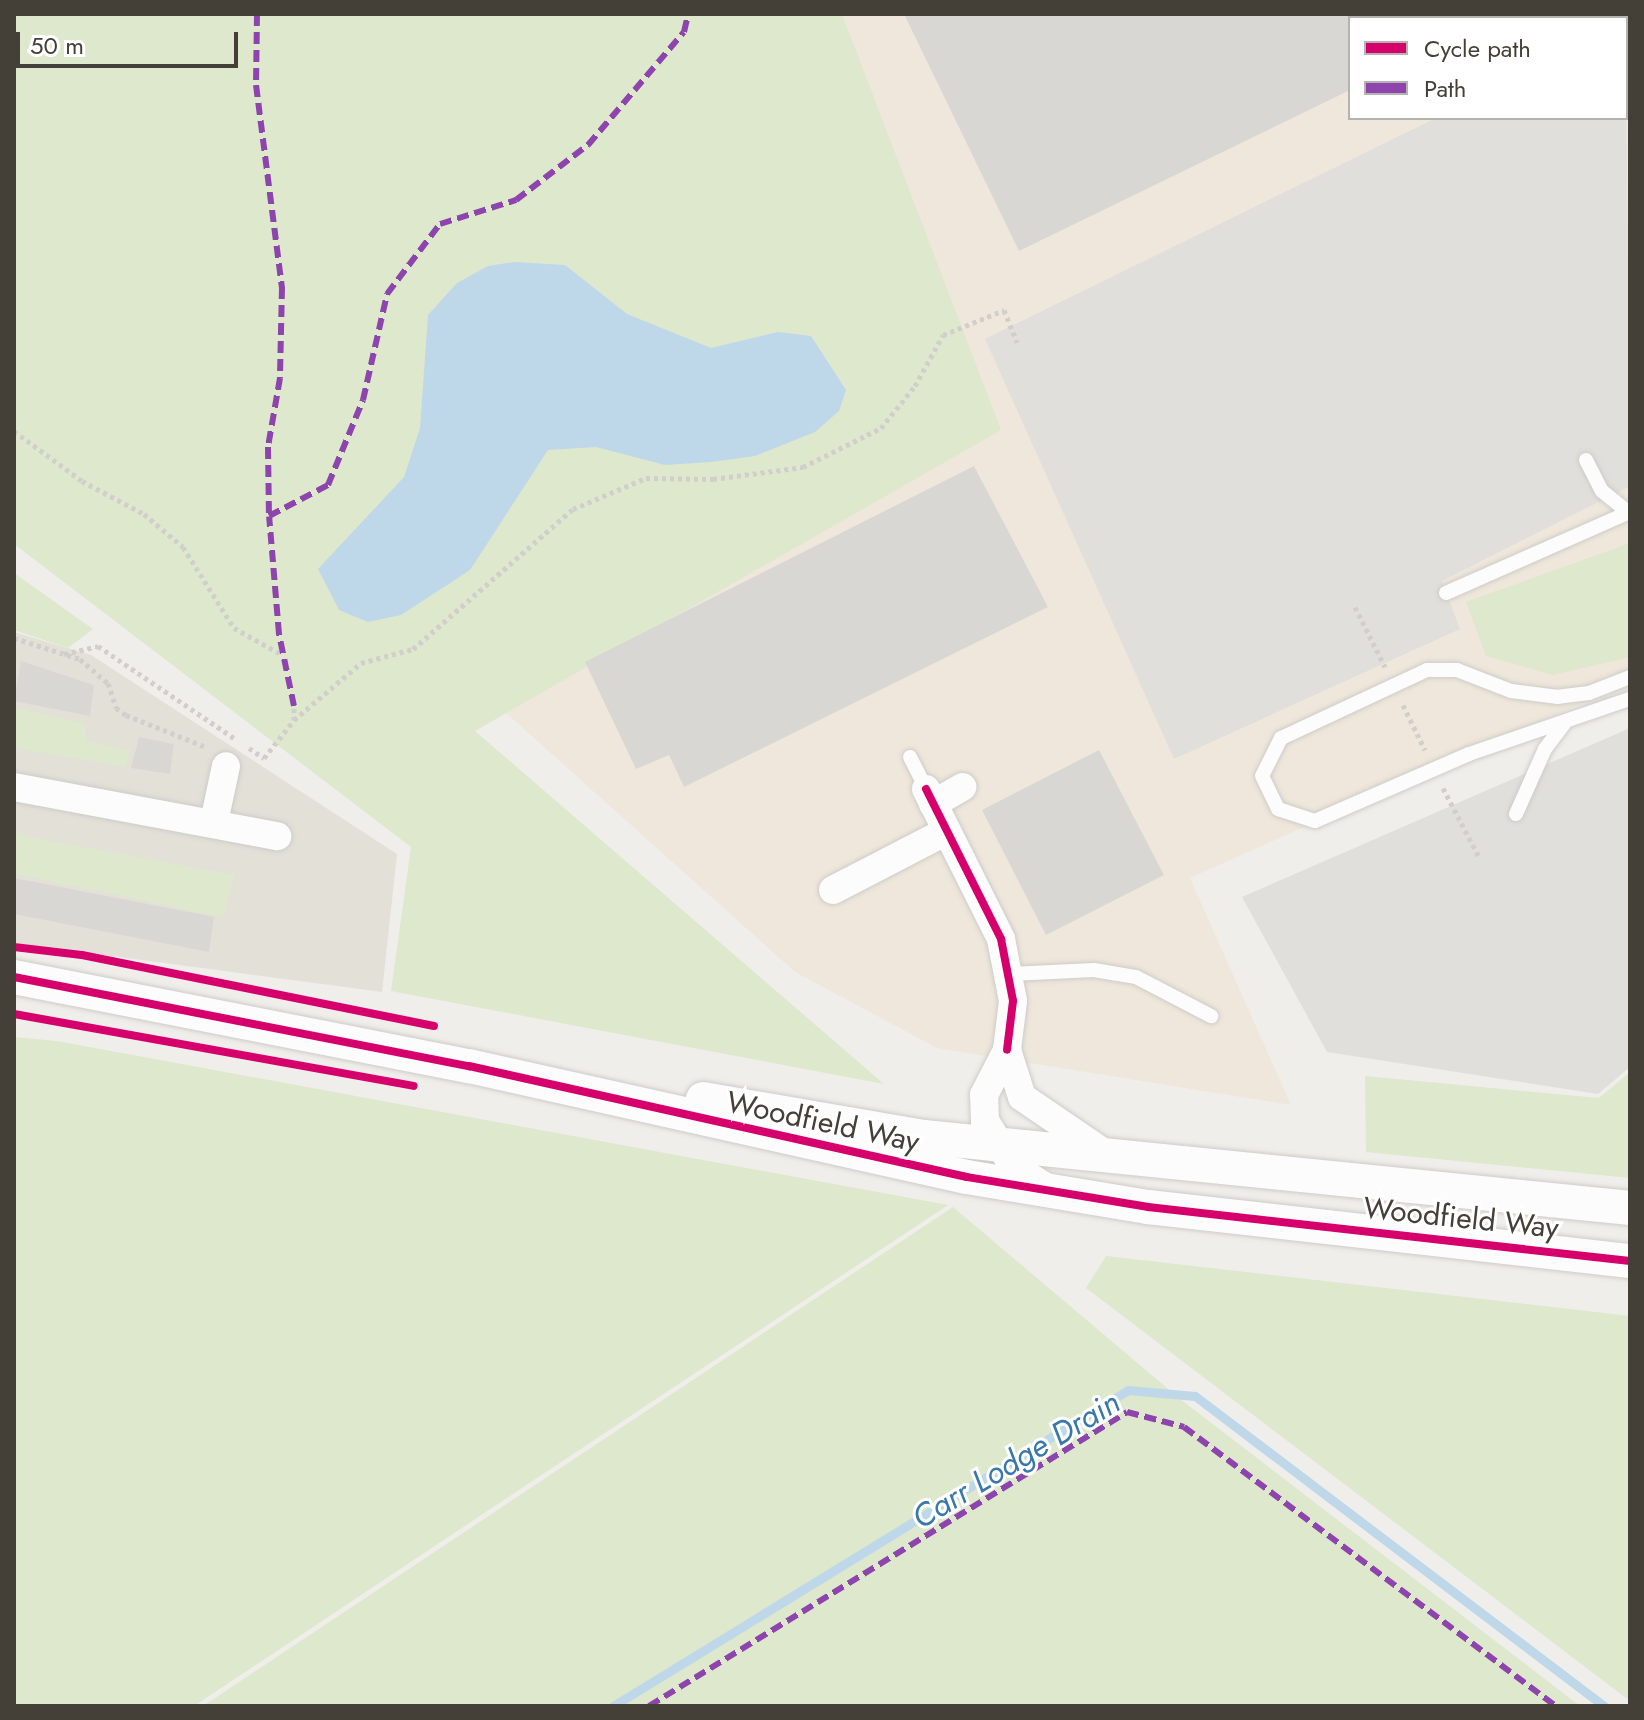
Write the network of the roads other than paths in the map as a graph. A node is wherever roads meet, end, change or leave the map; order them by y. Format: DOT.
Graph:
graph roads {
  1 [pos="1586,460"];
  2 [pos="1629,512"];
  3 [pos="1446,593"];
  4 [pos="1630,677"];
  5 [pos="1630,699"];
  6 [pos="1567,720"];
  7 [pos="216,757"];
  8 [pos="910,757"];
  9 [pos="14,787"];
  10 [pos="963,787"];
  11 [pos="930,797"];
  12 [pos="1516,814"];
  13 [pos="214,822"];
  14 [pos="947,831"];
  15 [pos="277,836"];
  16 [pos="833,890"];
  17 [pos="1010,974"];
  18 [pos="14,977"];
  19 [pos="1211,1016"];
  20 [pos="1007,1050"];
  21 [pos="469,1066"];
  22 [pos="994,1143"];
  23 [pos="1104,1153"];
  24 [pos="1058,1192"];
  25 [pos="1630,1208"];
  26 [pos="1630,1261"];
  1 -- 2 [label="lane"];
  2 -- 3 [label="lane"];
  4 -- 6 [label="lane"];
  5 -- 6 [label="lane"];
  6 -- 12 [label="lane"];
  7 -- 13 [label="street"];
  8 -- 11 [label="lane"];
  9 -- 13 [label="street"];
  10 -- 11 [label="street"];
  11 -- 14 [label="street, Woodfield Way"];
  13 -- 15 [label="street"];
  14 -- 16 [label="street"];
  14 -- 17 [label="street, Woodfield Way"];
  17 -- 19 [label="lane"];
  17 -- 20 [label="street, Woodfield Way"];
  18 -- 21 [label="street, Woodfield Way"];
  20 -- 22 [label="street, Woodfield Way"];
  20 -- 23 [label="street, Woodfield Way"];
  21 -- 22 [label="street, Woodfield Way"];
  21 -- 24 [label="street, Woodfield Way"];
  22 -- 23 [label="street, Woodfield Way"];
  22 -- 24 [label="street, Woodfield Way"];
  23 -- 25 [label="street, Woodfield Way"];
  24 -- 26 [label="street, Woodfield Way"];
}
